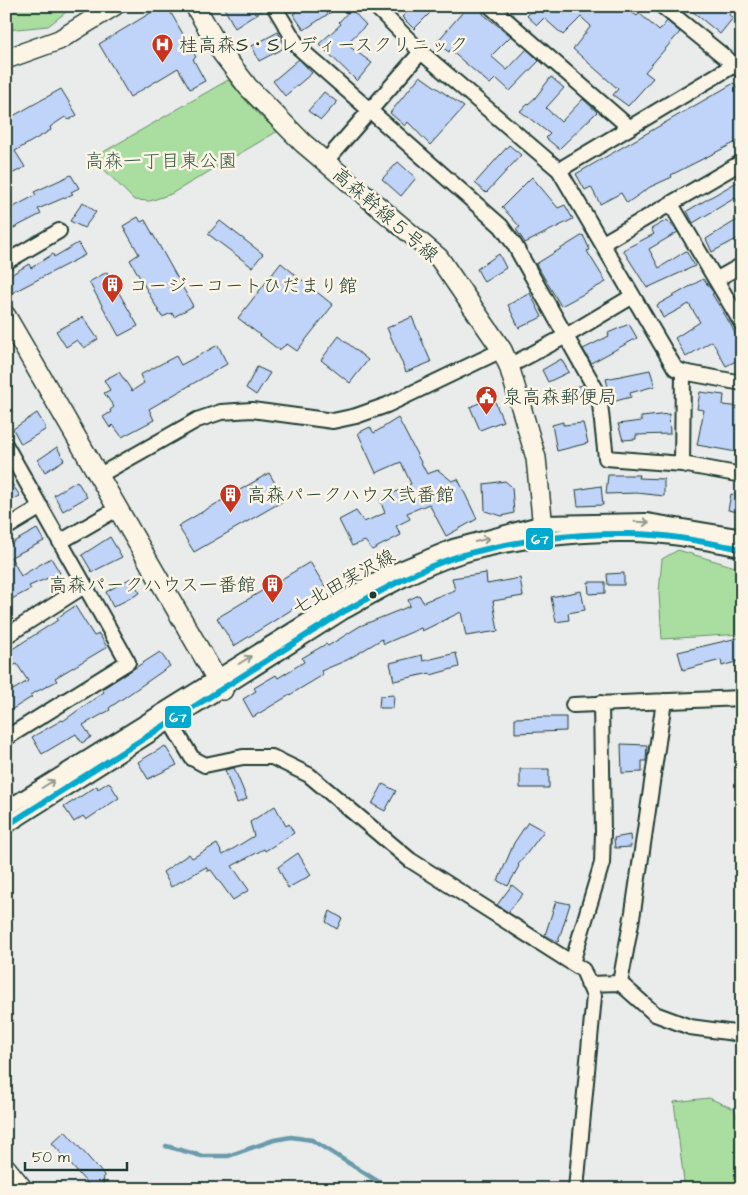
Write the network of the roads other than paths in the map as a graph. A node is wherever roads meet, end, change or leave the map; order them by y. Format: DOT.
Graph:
graph roads {
  1 [pos="114,6"];
  2 [pos="195,6"];
  3 [pos="274,6"];
  4 [pos="490,6"];
  5 [pos="662,6"];
  6 [pos="376,7"];
  7 [pos="421,52"];
  8 [pos="6,59"];
  9 [pos="738,68"];
  10 [pos="369,110"];
  11 [pos="629,127"];
  12 [pos="325,162"];
  13 [pos="742,162"];
  14 [pos="559,170"];
  15 [pos="671,204"];
  16 [pos="59,230"];
  17 [pos="603,244"];
  18 [pos="6,262"];
  19 [pos="742,265"];
  20 [pos="717,279"];
  21 [pos="633,296"];
  22 [pos="6,316"];
  23 [pos="742,324"];
  24 [pos="566,336"];
  25 [pos="505,358"];
  26 [pos="683,372"];
  27 [pos="742,383"];
  28 [pos="6,446"];
  29 [pos="682,464"];
  30 [pos="742,475"];
  31 [pos="98,476"];
  32 [pos="41,507"];
  33 [pos="117,510"];
  34 [pos="6,528"];
  35 [pos="543,531"];
  36 [pos="742,538"];
  37 [pos="60,542"];
  38 [pos="742,549"];
  39 [pos="84,586"];
  40 [pos="6,636"];
  41 [pos="220,684"];
  42 [pos="742,698"];
  43 [pos="664,701"];
  44 [pos="601,704"];
  45 [pos="574,705"];
  46 [pos="171,723"];
  47 [pos="6,738"];
  48 [pos="6,809"];
  49 [pos="6,826"];
  50 [pos="572,963"];
  51 [pos="620,983"];
  52 [pos="588,984"];
  53 [pos="742,1034"];
  54 [pos="6,1168"];
  55 [pos="23,1189"];
  56 [pos="576,1189"];
  1 -- 8 [label="street"];
  2 -- 12 [label="street, 高森幹線５号線"];
  3 -- 10 [label="street"];
  4 -- 11 [label="street"];
  5 -- 9 [label="street"];
  6 -- 7 [label="street"];
  7 -- 10 [label="street"];
  7 -- 14 [label="street"];
  9 -- 11 [label="street"];
  10 -- 12 [label="street"];
  10 -- 24 [label="street"];
  11 -- 14 [label="street"];
  12 -- 25 [label="street, 高森幹線５号線"];
  13 -- 15 [label="street"];
  14 -- 17 [label="street"];
  15 -- 17 [label="street"];
  15 -- 20 [label="street"];
  16 -- 18 [label="street"];
  17 -- 21 [label="street"];
  19 -- 20 [label="street"];
  20 -- 23 [label="street"];
  21 -- 24 [label="street"];
  21 -- 26 [label="street"];
  22 -- 31 [label="street"];
  24 -- 25 [label="street"];
  24 -- 29 [label="street"];
  25 -- 31 [label="street"];
  25 -- 35 [label="street, 高森幹線５号線"];
  26 -- 27 [label="street"];
  26 -- 29 [label="street"];
  28 -- 32 [label="street"];
  29 -- 30 [label="street"];
  31 -- 33 [label="street"];
  32 -- 34 [label="street"];
  32 -- 37 [label="street"];
  33 -- 37 [label="street"];
  33 -- 41 [label="street"];
  35 -- 36 [label="street, 七北田実沢線, one-way"];
  35 -- 38 [label="street"];
  35 -- 41 [label="street, 七北田実沢線"];
  37 -- 39 [label="street"];
  39 -- 40 [label="street"];
  39 -- 47 [label="street"];
  41 -- 46 [label="street"];
  48 -- 41 [label="street, 七北田実沢線, one-way"];
  42 -- 43 [label="street"];
  43 -- 44 [label="street"];
  43 -- 51 [label="street"];
  44 -- 45 [label="street"];
  44 -- 50 [label="street"];
  46 -- 49 [label="street"];
  46 -- 50 [label="street"];
  50 -- 52 [label="street"];
  51 -- 52 [label="street"];
  51 -- 53 [label="street"];
  52 -- 56 [label="street"];
  54 -- 55 [label="street"];
}
